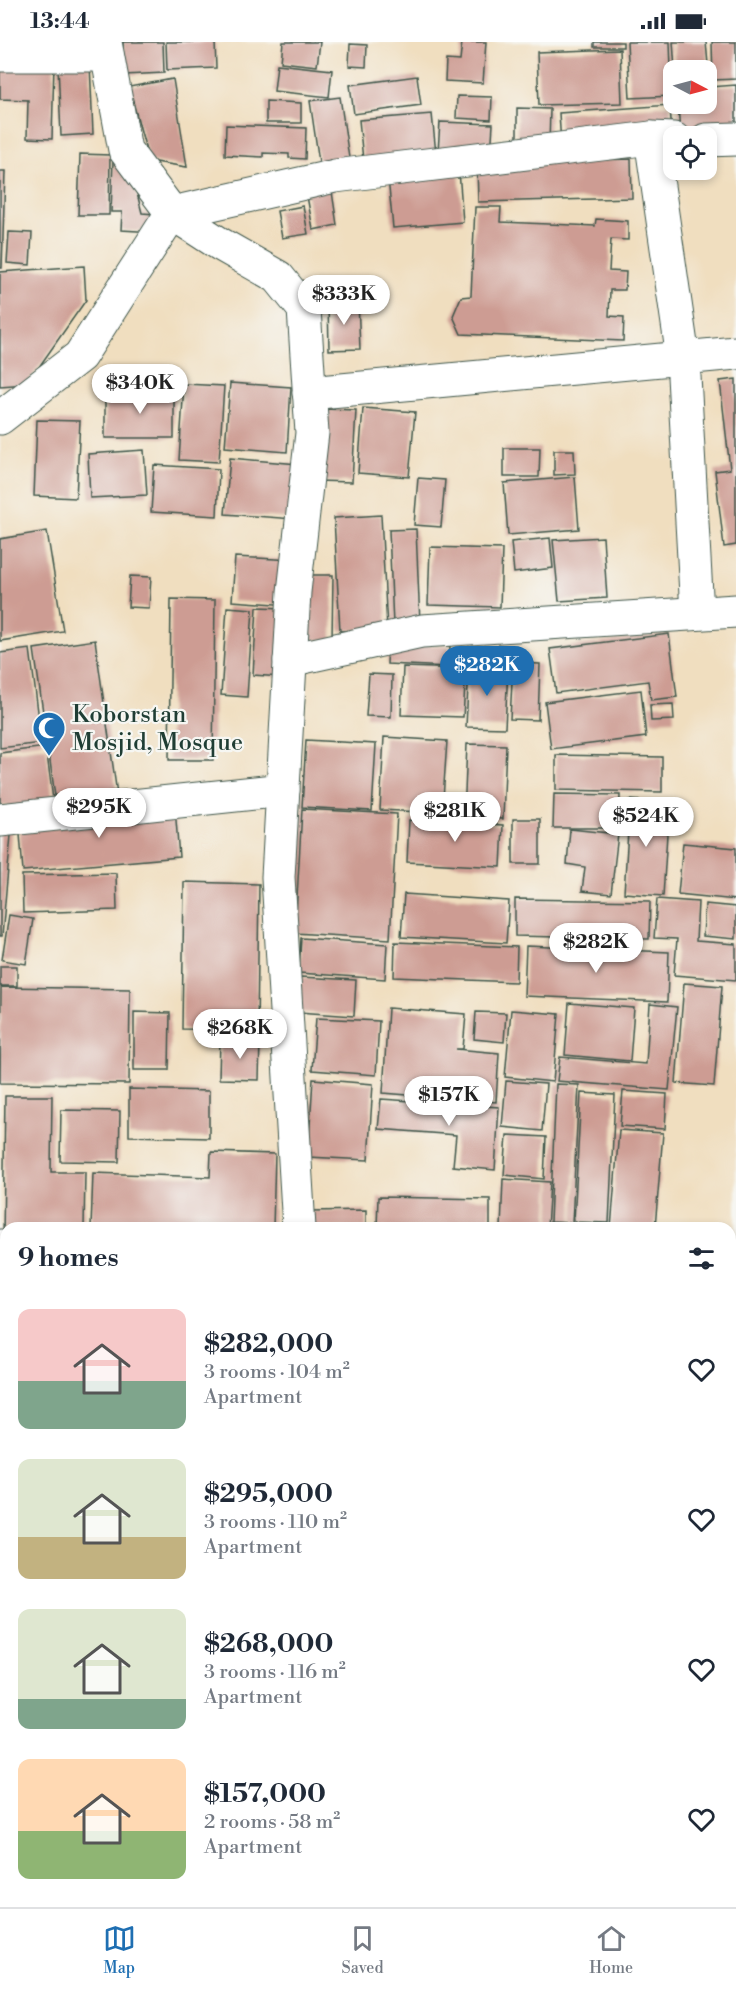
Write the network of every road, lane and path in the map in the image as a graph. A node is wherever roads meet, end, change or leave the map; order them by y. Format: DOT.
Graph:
graph roads {
  1 [pos="106,49"];
  2 [pos="0,55"];
  3 [pos="662,139"];
  4 [pos="736,139"];
  5 [pos="717,140"];
  6 [pos="172,213"];
  7 [pos="736,352"];
  8 [pos="683,358"];
  9 [pos="309,393"];
  10 [pos="0,418"];
  11 [pos="736,611"];
  12 [pos="697,613"];
  13 [pos="290,660"];
  14 [pos="283,790"];
  15 [pos="0,820"];
  16 [pos="299,1222"];
  1 -- 2 [label="street"];
  1 -- 6 [label="street"];
  3 -- 6 [label="street"];
  3 -- 8 [label="street"];
  4 -- 5 [label="street"];
  6 -- 9 [label="street"];
  6 -- 10 [label="street"];
  7 -- 8 [label="street"];
  8 -- 9 [label="street"];
  8 -- 12 [label="street"];
  9 -- 13 [label="street"];
  11 -- 12 [label="street"];
  12 -- 13 [label="street"];
  13 -- 14 [label="street"];
  14 -- 15 [label="street"];
  14 -- 16 [label="street"];
}
